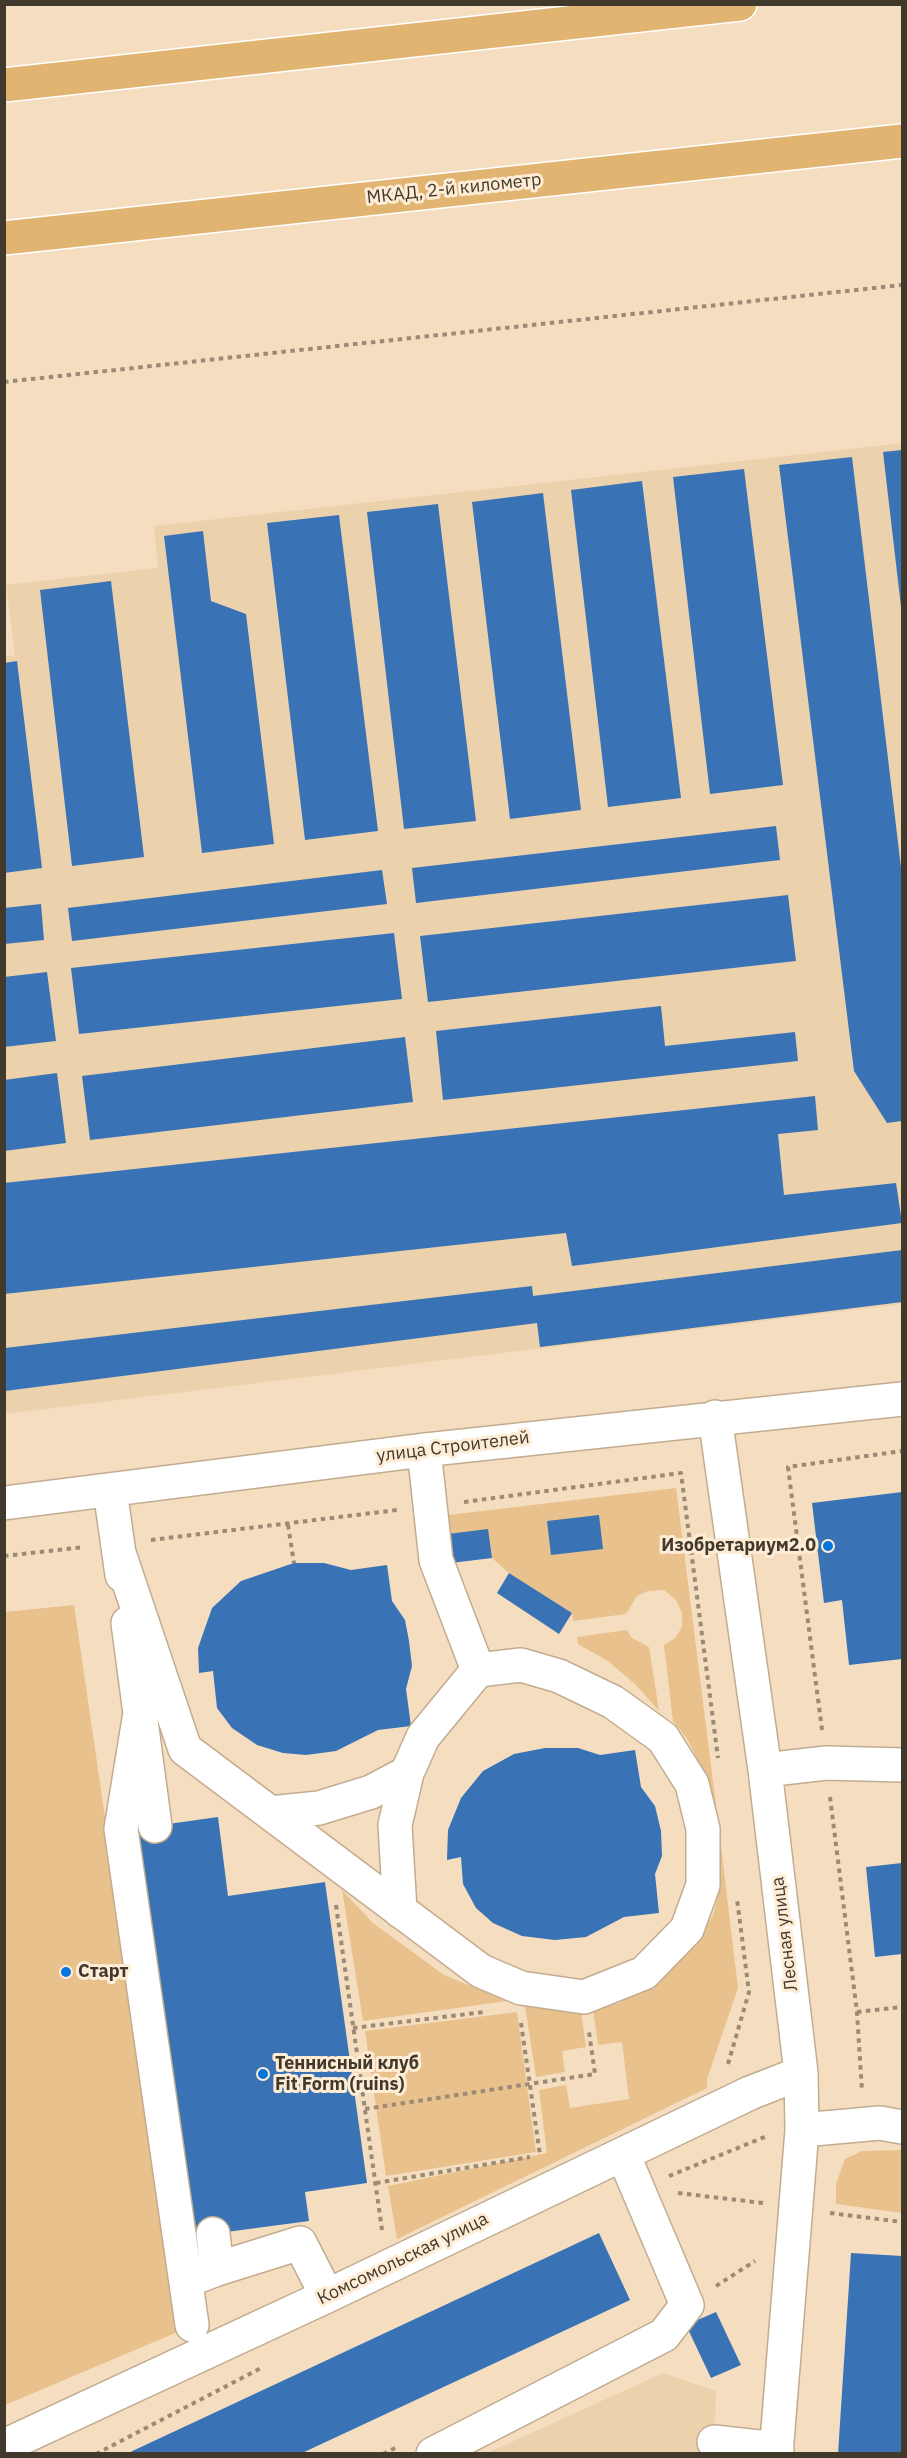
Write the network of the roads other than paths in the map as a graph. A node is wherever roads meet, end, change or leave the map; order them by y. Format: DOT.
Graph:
graph roads {
  1 [pos="740,4"];
  2 [pos="4,85"];
  3 [pos="903,141"];
  4 [pos="4,238"];
  5 [pos="903,1399"];
  6 [pos="715,1417"];
  7 [pos="424,1450"];
  8 [pos="110,1490"];
  9 [pos="4,1503"];
  10 [pos="119,1548"];
  11 [pos="478,1670"];
  12 [pos="140,1713"];
  13 [pos="903,1765"];
  14 [pos="765,1770"];
  15 [pos="407,1773"];
  16 [pos="270,1813"];
  17 [pos="155,1826"];
  18 [pos="400,1911"];
  19 [pos="801,2073"];
  20 [pos="903,2127"];
  21 [pos="802,2130"];
  22 [pos="623,2154"];
  23 [pos="213,2234"];
  24 [pos="217,2270"];
  25 [pos="185,2280"];
  26 [pos="327,2296"];
  27 [pos="192,2325"];
  28 [pos="714,2442"];
  29 [pos="4,2446"];
  30 [pos="776,2451"];
  31 [pos="433,2454"];
  1 -- 2 [label="highway"];
  3 -- 4 [label="highway, МКАД, 2-й километр"];
  5 -- 6 [label="street, улица Строителей"];
  6 -- 7 [label="street, улица Строителей"];
  6 -- 14 [label="street, Лесная улица"];
  7 -- 8 [label="street, улица Строителей"];
  7 -- 11 [label="street"];
  8 -- 9 [label="street, улица Строителей"];
  8 -- 10 [label="street"];
  10 -- 12 [label="street"];
  10 -- 16 [label="street"];
  11 -- 15 [label="street"];
  11 -- 18 [label="street"];
  12 -- 17 [label="street"];
  12 -- 25 [label="street"];
  13 -- 14 [label="street"];
  14 -- 19 [label="street, Лесная улица"];
  15 -- 16 [label="street"];
  15 -- 18 [label="street"];
  16 -- 18 [label="street"];
  19 -- 21 [label="street, Лесная улица"];
  19 -- 22 [label="street, Комсомольская улица"];
  20 -- 21 [label="street"];
  21 -- 30 [label="street, Лесная улица"];
  22 -- 26 [label="street, Комсомольская улица"];
  22 -- 31 [label="street"];
  23 -- 24 [label="street"];
  24 -- 25 [label="street"];
  24 -- 26 [label="street"];
  25 -- 27 [label="street"];
  26 -- 29 [label="street, Комсомольская улица"];
  28 -- 30 [label="street"];
}
